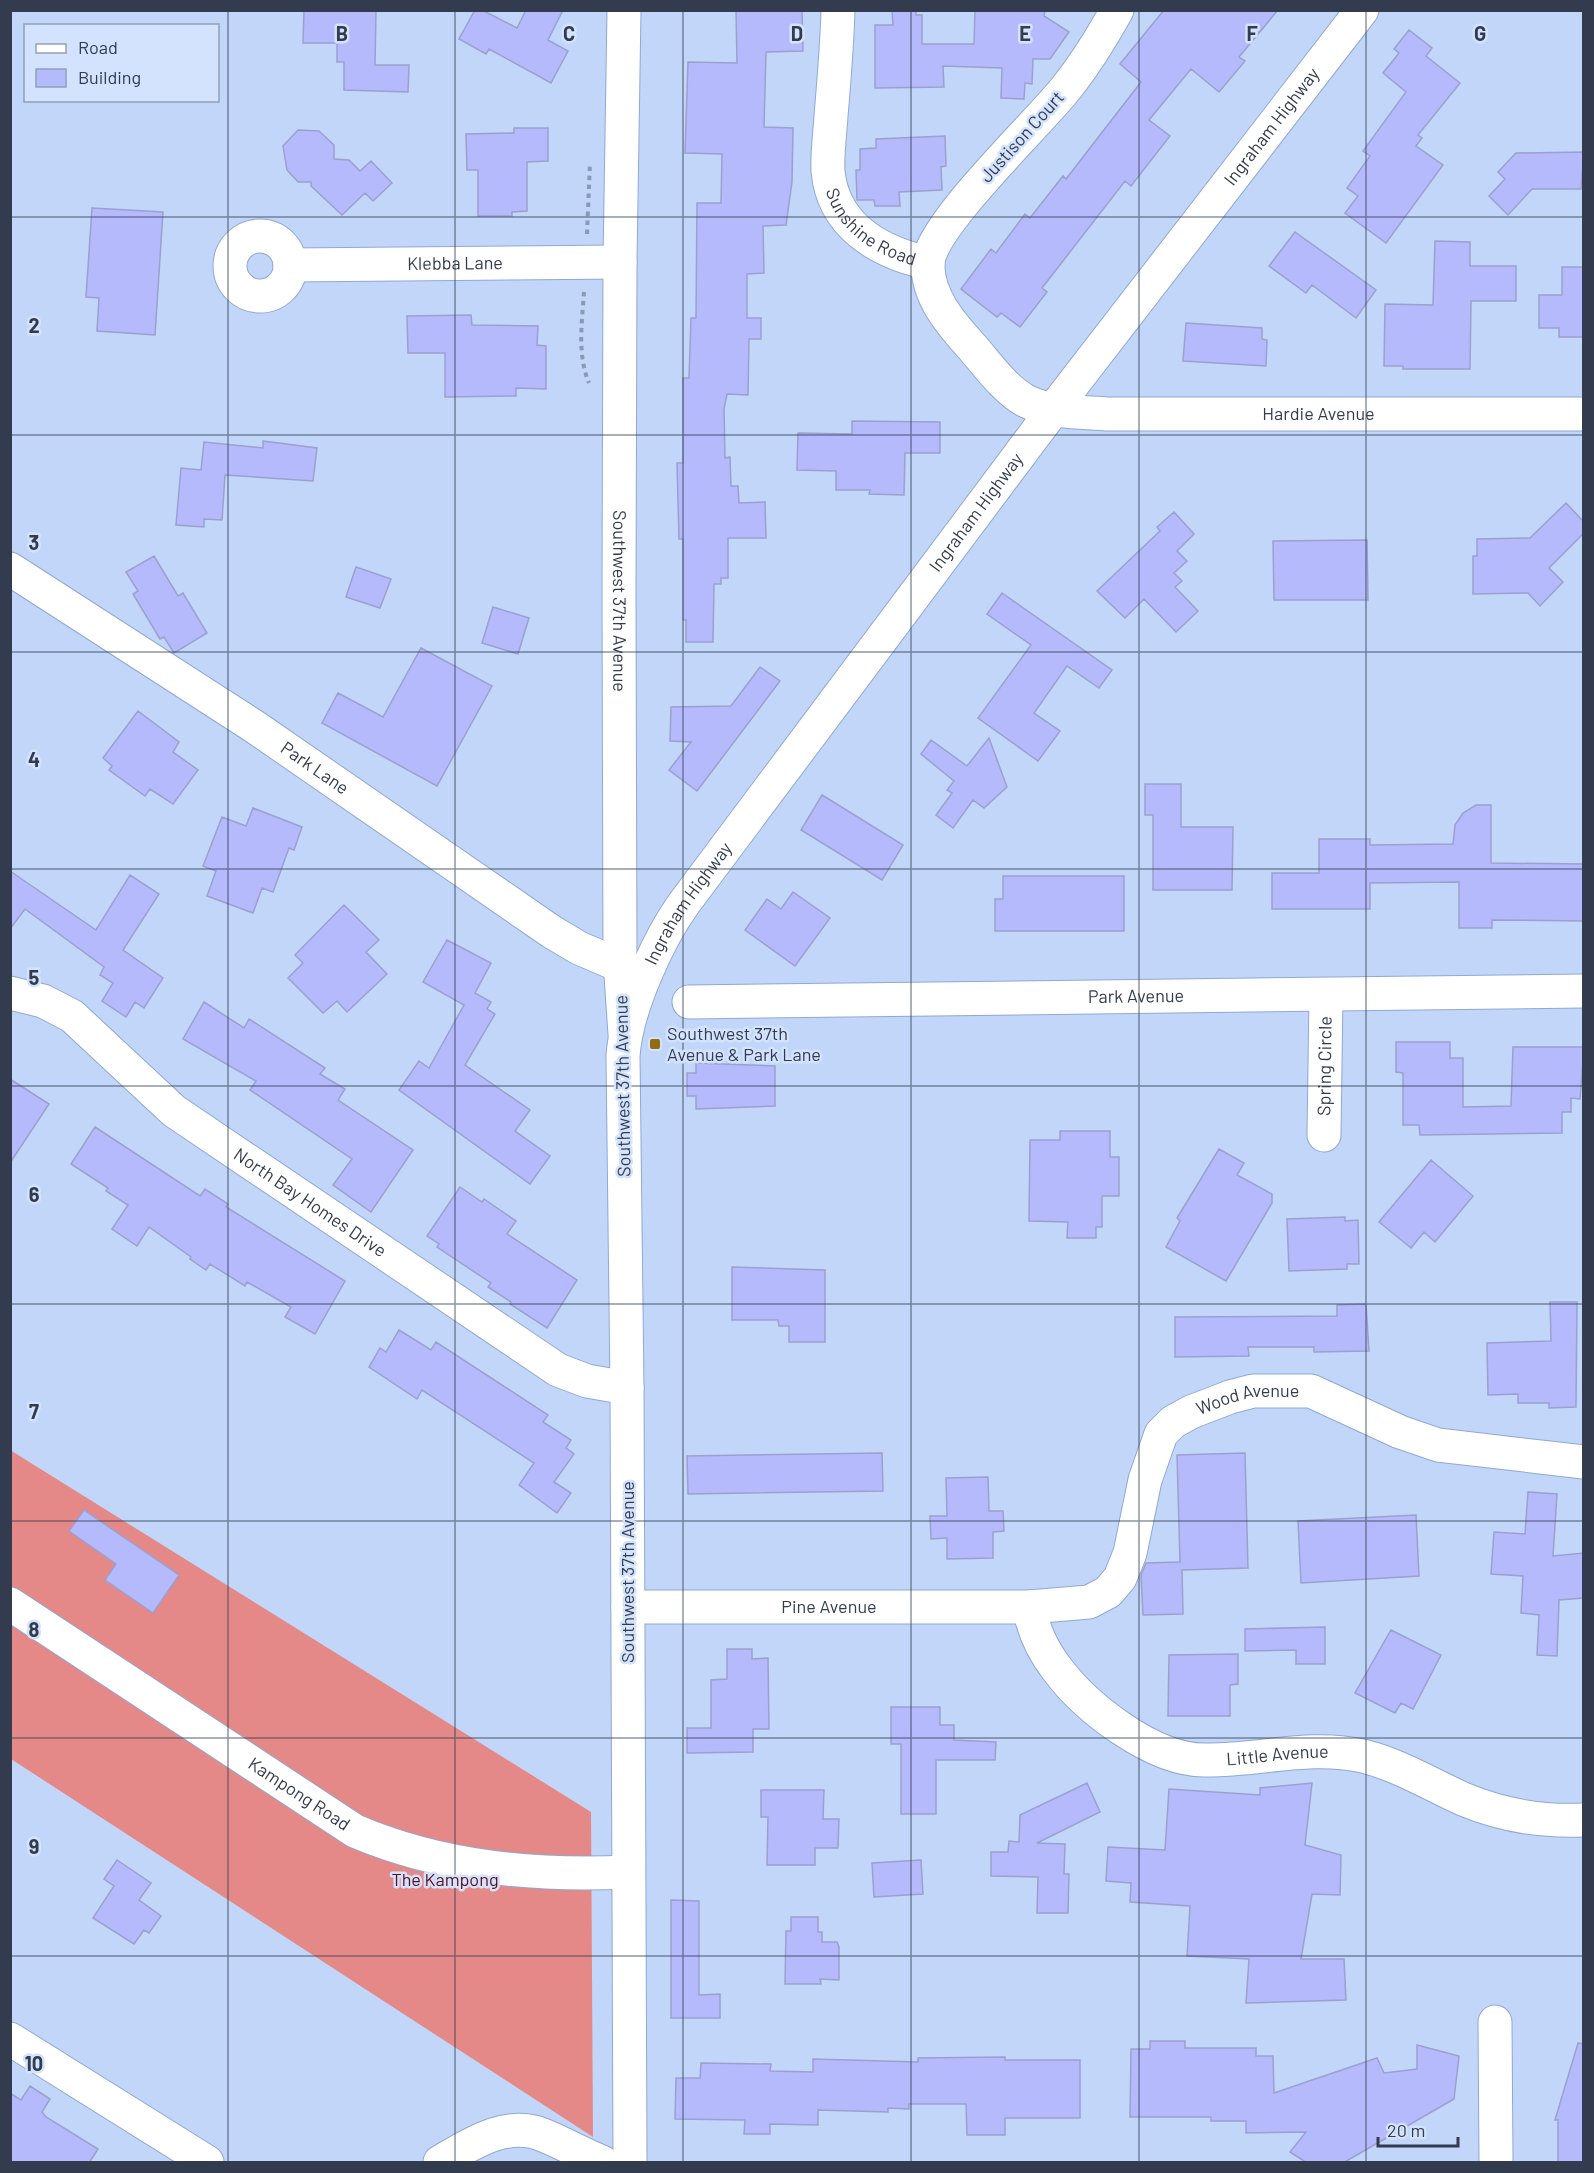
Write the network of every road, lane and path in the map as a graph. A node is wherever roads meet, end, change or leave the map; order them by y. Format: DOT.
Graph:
graph roads {
  1 [pos="624,10"];
  2 [pos="838,10"];
  3 [pos="1117,10"];
  4 [pos="1362,10"];
  5 [pos="620,262"];
  6 [pos="928,263"];
  7 [pos="290,265"];
  8 [pos="1053,410"];
  9 [pos="1584,414"];
  10 [pos="10,569"];
  11 [pos="621,966"];
  12 [pos="1584,991"];
  13 [pos="10,993"];
  14 [pos="1326,995"];
  15 [pos="689,1002"];
  16 [pos="625,1036"];
  17 [pos="1324,1135"];
  18 [pos="627,1388"];
  19 [pos="1584,1462"];
  20 [pos="10,1604"];
  21 [pos="628,1607"];
  22 [pos="1029,1607"];
  23 [pos="1584,1820"];
  24 [pos="628,1872"];
  25 [pos="1495,2022"];
  26 [pos="10,2039"];
  27 [pos="207,2163"];
  28 [pos="440,2163"];
  29 [pos="602,2163"];
  30 [pos="630,2163"];
  31 [pos="1496,2163"];
  1 -- 5 [label="street, Southwest 37th Avenue"];
  2 -- 6 [label="street, Sunshine Road"];
  3 -- 6 [label="street, Justison Court"];
  4 -- 8 [label="street, Ingraham Highway"];
  5 -- 7 [label="street, Klebba Lane"];
  5 -- 11 [label="street, Southwest 37th Avenue"];
  6 -- 8 [label="street, Sunshine Road"];
  8 -- 9 [label="street, Hardie Avenue"];
  8 -- 16 [label="street, Ingraham Highway"];
  10 -- 11 [label="street, Park Lane"];
  11 -- 16 [label="street, Southwest 37th Avenue"];
  12 -- 14 [label="street, Park Avenue"];
  13 -- 18 [label="street, North Bay Homes Drive"];
  14 -- 15 [label="street, Park Avenue"];
  14 -- 17 [label="street, Spring Circle"];
  16 -- 18 [label="street, Southwest 37th Avenue"];
  18 -- 21 [label="street, Southwest 37th Avenue"];
  19 -- 22 [label="street, Wood Avenue"];
  20 -- 24 [label="street, Kampong Road"];
  21 -- 22 [label="street, Pine Avenue"];
  21 -- 24 [label="street, Southwest 37th Avenue"];
  22 -- 23 [label="street, Little Avenue"];
  24 -- 30 [label="street, Southwest 37th Avenue"];
  25 -- 31 [label="street"];
  26 -- 27 [label="street"];
  28 -- 29 [label="street"];
}
